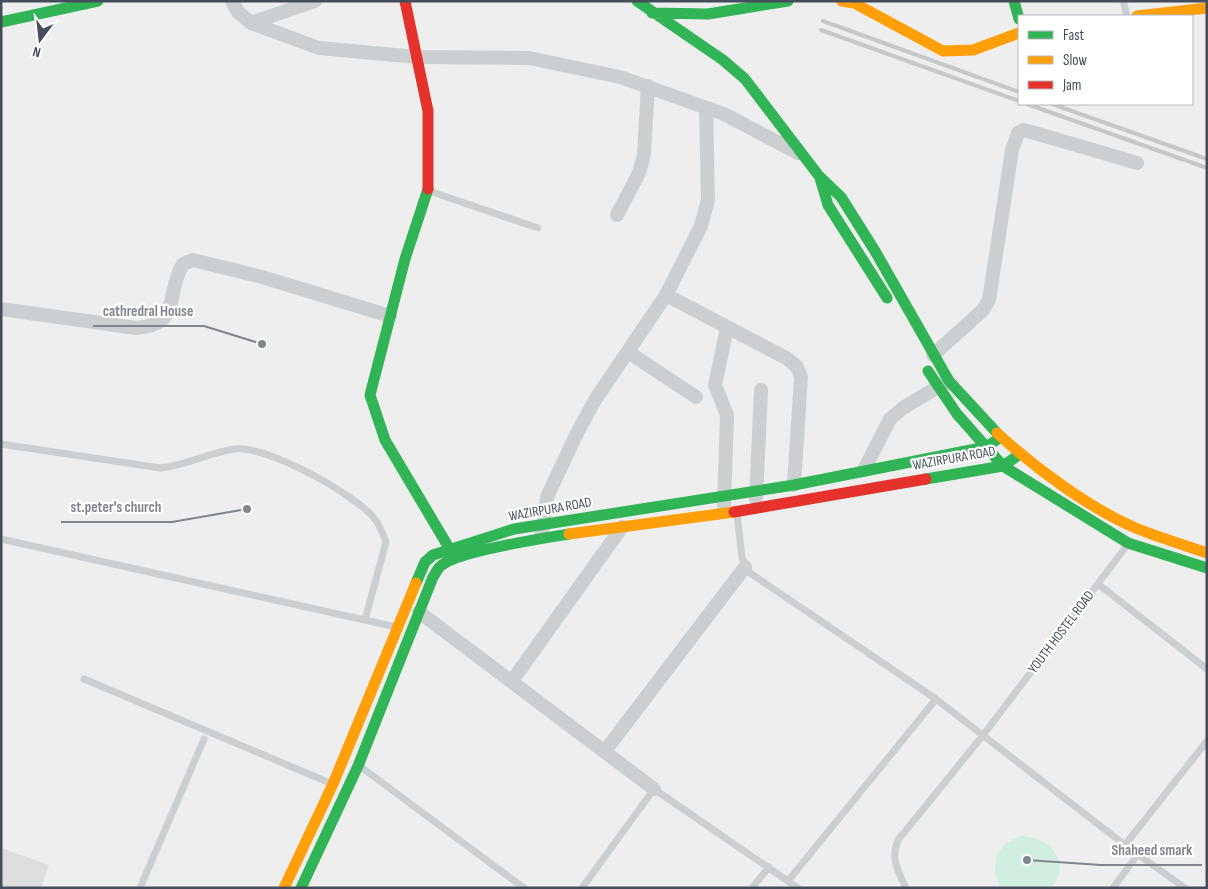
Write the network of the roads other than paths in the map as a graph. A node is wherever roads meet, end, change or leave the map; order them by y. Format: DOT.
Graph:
graph roads {
  1 [pos="98,1"];
  2 [pos="232,1"];
  3 [pos="315,1"];
  4 [pos="405,1"];
  5 [pos="636,1"];
  6 [pos="788,1"];
  7 [pos="842,1"];
  8 [pos="1014,1"];
  9 [pos="1124,1"];
  10 [pos="774,2"];
  11 [pos="1207,8"];
  12 [pos="652,13"];
  13 [pos="1018,15"];
  14 [pos="1127,15"];
  15 [pos="1146,15"];
  16 [pos="1,22"];
  17 [pos="251,23"];
  18 [pos="1018,33"];
  19 [pos="417,57"];
  20 [pos="648,86"];
  21 [pos="706,108"];
  22 [pos="807,158"];
  23 [pos="1137,163"];
  24 [pos="819,176"];
  25 [pos="428,190"];
  26 [pos="617,215"];
  27 [pos="538,228"];
  28 [pos="666,295"];
  29 [pos="1,309"];
  30 [pos="895,313"];
  31 [pos="390,316"];
  32 [pos="727,328"];
  33 [pos="628,352"];
  34 [pos="928,359"];
  35 [pos="944,384"];
  36 [pos="761,390"];
  37 [pos="696,397"];
  38 [pos="1001,437"];
  39 [pos="1,444"];
  40 [pos="986,447"];
  41 [pos="1020,454"];
  42 [pos="1003,466"];
  43 [pos="864,470"];
  44 [pos="794,485"];
  45 [pos="757,490"];
  46 [pos="729,496"];
  47 [pos="756,507"];
  48 [pos="731,512"];
  49 [pos="622,527"];
  50 [pos="1138,530"];
  51 [pos="542,532"];
  52 [pos="1,539"];
  53 [pos="1128,543"];
  54 [pos="1207,553"];
  55 [pos="453,554"];
  56 [pos="745,567"];
  57 [pos="1207,568"];
  58 [pos="1098,584"];
  59 [pos="419,612"];
  60 [pos="365,620"];
  61 [pos="399,628"];
  62 [pos="1207,669"];
  63 [pos="84,679"];
  64 [pos="512,681"];
  65 [pos="936,698"];
  66 [pos="984,734"];
  67 [pos="204,739"];
  68 [pos="1207,741"];
  69 [pos="605,751"];
  70 [pos="358,766"];
  71 [pos="333,784"];
  72 [pos="654,789"];
  73 [pos="1125,845"];
  74 [pos="1138,854"];
  75 [pos="769,867"];
  76 [pos="788,881"];
  77 [pos="140,888"];
  78 [pos="284,888"];
  79 [pos="301,888"];
  80 [pos="524,888"];
  81 [pos="582,888"];
  82 [pos="752,888"];
  83 [pos="798,888"];
  84 [pos="906,888"];
  85 [pos="1113,888"];
  86 [pos="1185,888"];
  1 -- 16 [label="main road"];
  2 -- 17 [label="street"];
  3 -- 17 [label="street"];
  4 -- 19 [label="main road"];
  5 -- 12 [label="main road"];
  6 -- 10 [label="main road"];
  7 -- 18 [label="main road"];
  8 -- 13 [label="main road"];
  9 -- 14 [label="lane"];
  10 -- 12 [label="main road"];
  11 -- 15 [label="main road"];
  12 -- 22 [label="main road"];
  17 -- 19 [label="street"];
  19 -- 20 [label="street"];
  19 -- 25 [label="main road"];
  20 -- 21 [label="street"];
  20 -- 26 [label="street"];
  21 -- 22 [label="street"];
  21 -- 28 [label="street"];
  22 -- 24 [label="main road"];
  23 -- 34 [label="street"];
  24 -- 30 [label="main road"];
  24 -- 34 [label="main road"];
  25 -- 27 [label="lane"];
  25 -- 31 [label="main road"];
  28 -- 32 [label="street"];
  28 -- 33 [label="street"];
  29 -- 31 [label="street"];
  31 -- 55 [label="main road"];
  32 -- 44 [label="street"];
  32 -- 46 [label="street"];
  33 -- 37 [label="street"];
  33 -- 51 [label="street"];
  34 -- 35 [label="main road"];
  35 -- 38 [label="main road"];
  35 -- 40 [label="main road"];
  35 -- 43 [label="street"];
  36 -- 45 [label="street"];
  38 -- 40 [label="main road, WAZIRPURA ROAD"];
  38 -- 41 [label="main road"];
  39 -- 60 [label="lane"];
  40 -- 42 [label="main road"];
  40 -- 43 [label="main road, WAZIRPURA ROAD"];
  41 -- 42 [label="main road, WAZIRPURA ROAD"];
  41 -- 50 [label="main road"];
  42 -- 47 [label="main road, WAZIRPURA ROAD"];
  42 -- 53 [label="main road"];
  43 -- 44 [label="main road, WAZIRPURA ROAD"];
  44 -- 45 [label="main road, WAZIRPURA ROAD"];
  45 -- 46 [label="main road, WAZIRPURA ROAD"];
  45 -- 47 [label="street"];
  46 -- 48 [label="street"];
  46 -- 51 [label="main road, WAZIRPURA ROAD"];
  47 -- 48 [label="main road, WAZIRPURA ROAD"];
  48 -- 49 [label="main road, WAZIRPURA ROAD"];
  48 -- 56 [label="lane"];
  49 -- 51 [label="main road, WAZIRPURA ROAD"];
  49 -- 64 [label="street"];
  50 -- 53 [label="lane, YOUTH HOSTEL ROAD"];
  50 -- 54 [label="main road"];
  51 -- 55 [label="main road, WAZIRPURA ROAD"];
  52 -- 60 [label="lane"];
  53 -- 57 [label="main road"];
  53 -- 58 [label="lane, YOUTH HOSTEL ROAD"];
  55 -- 59 [label="main road, WAZIRPURA ROAD"];
  55 -- 61 [label="main road, WAZIRPURA ROAD"];
  56 -- 65 [label="lane"];
  56 -- 69 [label="street"];
  58 -- 62 [label="lane"];
  58 -- 66 [label="lane, YOUTH HOSTEL ROAD"];
  59 -- 64 [label="street"];
  59 -- 70 [label="main road, WAZIRPURA ROAD"];
  60 -- 61 [label="lane"];
  61 -- 71 [label="main road, WAZIRPURA ROAD"];
  63 -- 71 [label="lane"];
  64 -- 69 [label="street"];
  65 -- 66 [label="lane"];
  65 -- 76 [label="lane"];
  66 -- 73 [label="lane"];
  66 -- 84 [label="lane, YOUTH HOSTEL ROAD"];
  67 -- 77 [label="lane"];
  68 -- 73 [label="lane"];
  69 -- 72 [label="street"];
  70 -- 79 [label="main road, WAZIRPURA ROAD"];
  70 -- 80 [label="lane"];
  71 -- 78 [label="main road, WAZIRPURA ROAD"];
  72 -- 75 [label="lane"];
  72 -- 81 [label="lane"];
  73 -- 74 [label="lane"];
  74 -- 85 [label="lane"];
  74 -- 86 [label="lane"];
  75 -- 76 [label="lane"];
  75 -- 82 [label="lane"];
  76 -- 83 [label="lane"];
}
